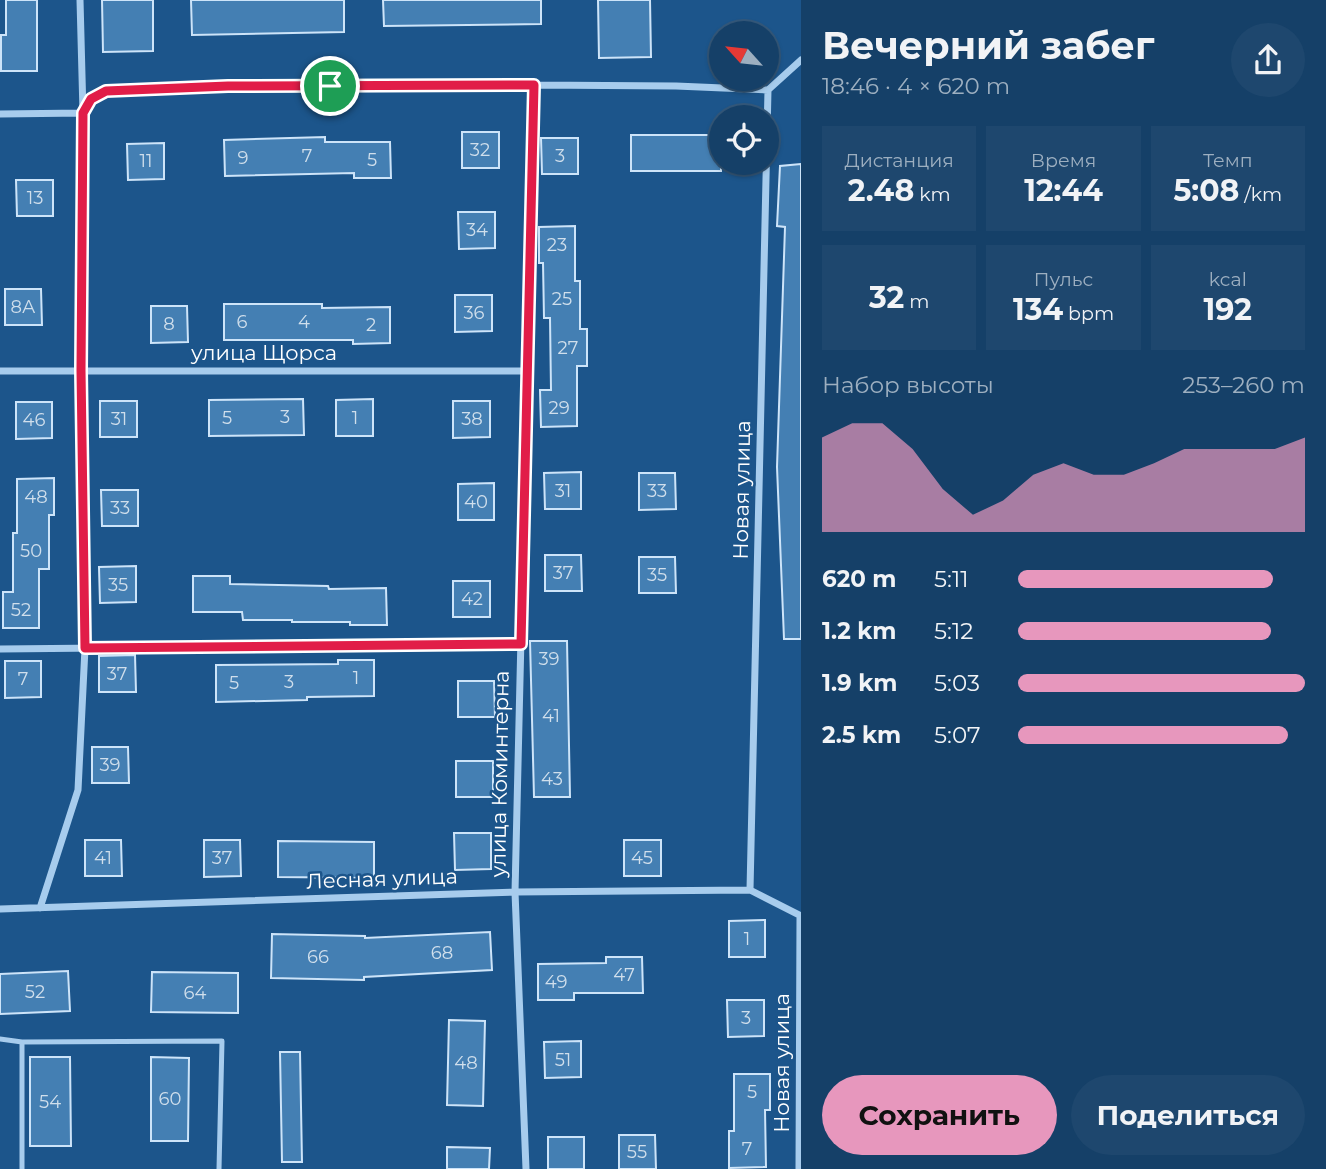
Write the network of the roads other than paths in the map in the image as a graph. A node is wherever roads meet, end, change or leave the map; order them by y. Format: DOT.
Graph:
graph roads {
  1 [pos="80,0"];
  2 [pos="801,60"];
  3 [pos="779,80"];
  4 [pos="534,85"];
  5 [pos="709,87"];
  6 [pos="768,91"];
  7 [pos="83,113"];
  8 [pos="0,114"];
  9 [pos="81,370"];
  10 [pos="0,371"];
  11 [pos="528,371"];
  12 [pos="521,644"];
  13 [pos="85,648"];
  14 [pos="0,649"];
  15 [pos="750,890"];
  16 [pos="515,891"];
  17 [pos="40,908"];
  18 [pos="0,909"];
  19 [pos="800,916"];
  20 [pos="0,1039"];
  21 [pos="22,1042"];
  22 [pos="22,1169"];
  23 [pos="219,1169"];
  24 [pos="526,1169"];
  25 [pos="799,1169"];
  1 -- 7 [label="street"];
  2 -- 3 [label="street"];
  4 -- 5 [label="street"];
  4 -- 7 [label="street"];
  4 -- 11 [label="street, улица Коминтерна"];
  6 -- 15 [label="street, Новая улица"];
  7 -- 8 [label="street"];
  7 -- 9 [label="street"];
  9 -- 10 [label="street, улица Щорса"];
  9 -- 11 [label="street, улица Щорса"];
  9 -- 13 [label="street"];
  11 -- 12 [label="street, улица Коминтерна"];
  12 -- 13 [label="street"];
  12 -- 16 [label="street, улица Коминтерна"];
  13 -- 14 [label="street"];
  13 -- 17 [label="street"];
  15 -- 16 [label="street, Лесная улица"];
  15 -- 19 [label="street, Лесная улица"];
  16 -- 17 [label="street, Лесная улица"];
  16 -- 24 [label="street, улица Коминтерна"];
  17 -- 18 [label="street, Лесная улица"];
  19 -- 25 [label="street, Новая улица"];
  20 -- 21 [label="lane"];
  21 -- 22 [label="lane"];
  21 -- 23 [label="lane"];
}
